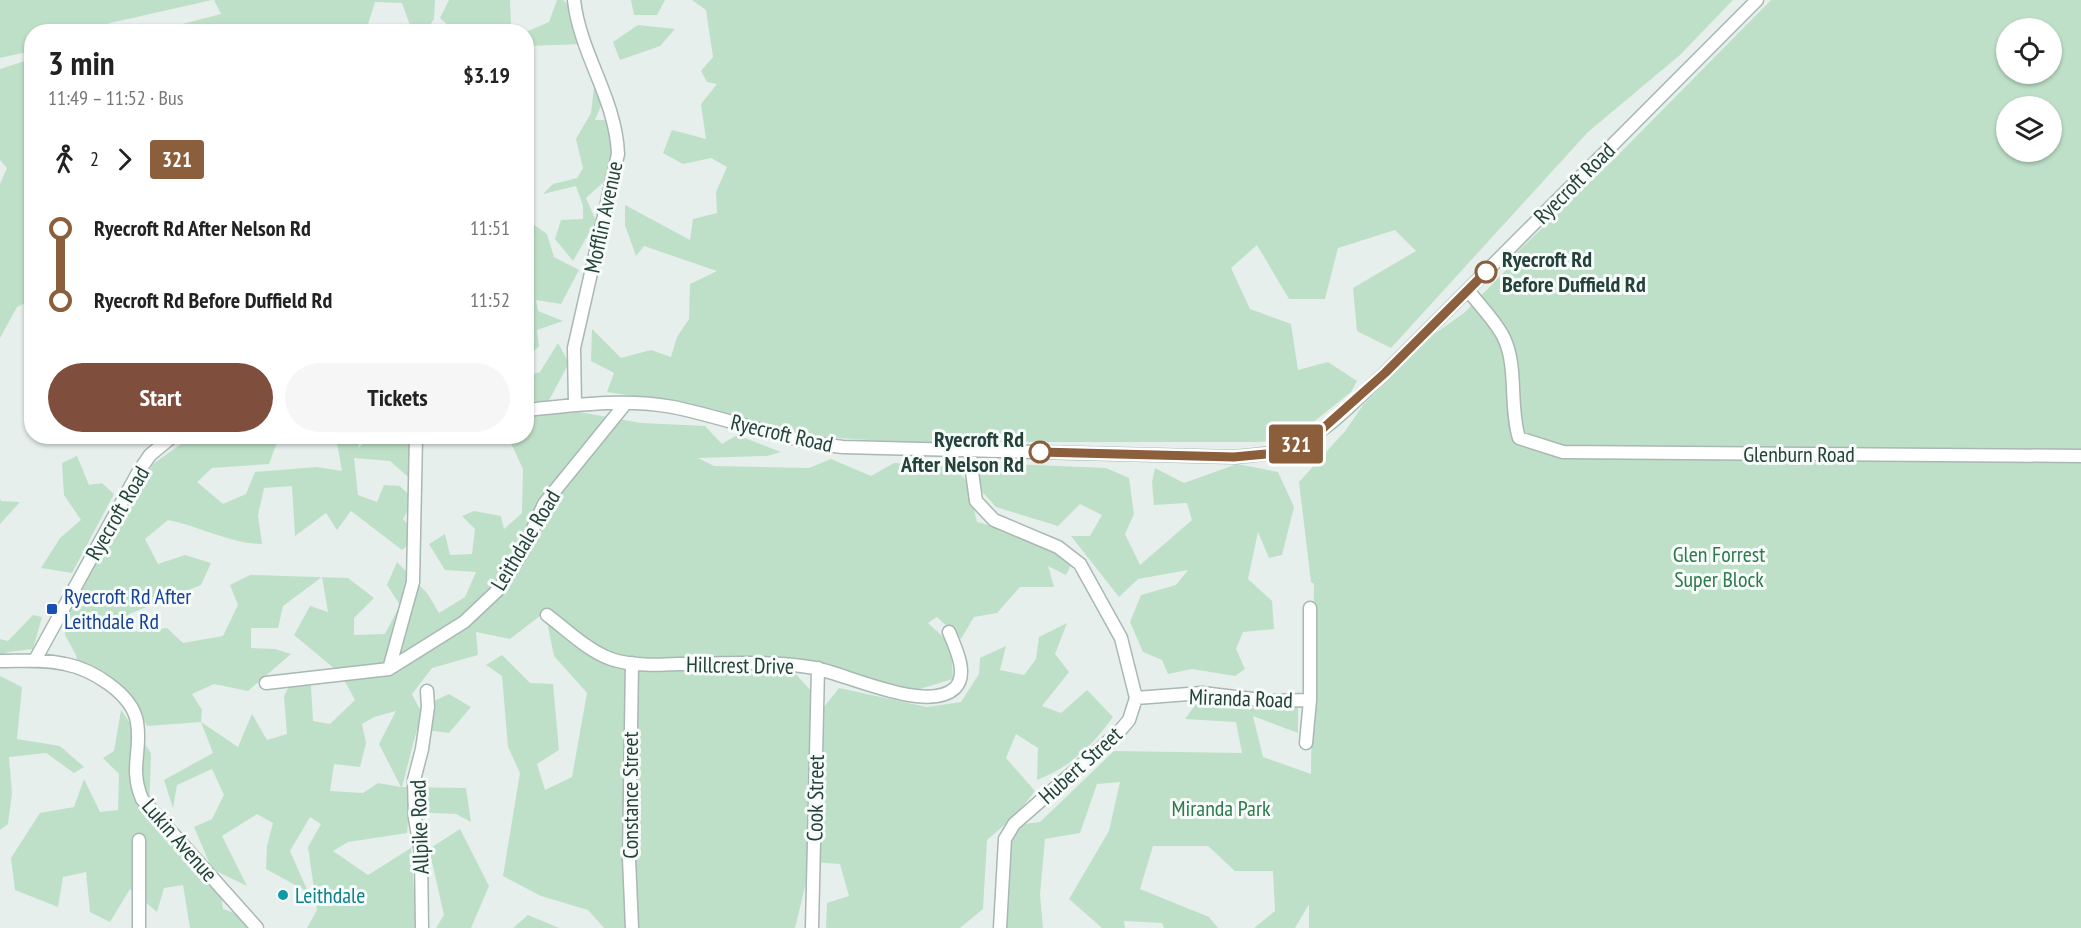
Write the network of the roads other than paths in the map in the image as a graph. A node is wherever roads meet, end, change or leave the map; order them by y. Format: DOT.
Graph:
graph roads {
  1 [pos="574,0"];
  2 [pos="1757,0"];
  3 [pos="1468,290"];
  4 [pos="626,403"];
  5 [pos="575,405"];
  6 [pos="534,409"];
  7 [pos="163,444"];
  8 [pos="416,444"];
  9 [pos="969,450"];
  10 [pos="2081,456"];
  11 [pos="1310,608"];
  12 [pos="547,615"];
  13 [pos="949,632"];
  14 [pos="35,660"];
  15 [pos="0,661"];
  16 [pos="632,663"];
  17 [pos="389,669"];
  18 [pos="818,669"];
  19 [pos="266,683"];
  20 [pos="427,691"];
  21 [pos="1136,698"];
  22 [pos="1310,700"];
  23 [pos="1306,743"];
  24 [pos="139,840"];
  25 [pos="139,928"];
  26 [pos="257,928"];
  27 [pos="422,928"];
  28 [pos="632,928"];
  29 [pos="812,928"];
  30 [pos="1000,928"];
  1 -- 5 [label="street, Mofflin Avenue"];
  2 -- 3 [label="street, Ryecroft Road"];
  3 -- 9 [label="street, Ryecroft Road"];
  3 -- 10 [label="street, Glenburn Road"];
  4 -- 5 [label="street, Ryecroft Road"];
  4 -- 9 [label="street, Ryecroft Road"];
  4 -- 17 [label="street, Leithdale Road"];
  5 -- 6 [label="street, Ryecroft Road"];
  7 -- 14 [label="street, Ryecroft Road"];
  8 -- 17 [label="street"];
  9 -- 21 [label="street"];
  11 -- 22 [label="street"];
  12 -- 16 [label="street, Hillcrest Drive"];
  13 -- 18 [label="street, Hillcrest Drive"];
  14 -- 15 [label="street"];
  14 -- 26 [label="street, Lukin Avenue"];
  16 -- 18 [label="street, Hillcrest Drive"];
  16 -- 28 [label="street, Constance Street"];
  17 -- 19 [label="street, Leithdale Road"];
  18 -- 29 [label="street, Cook Street"];
  20 -- 27 [label="street, Allpike Road"];
  21 -- 22 [label="street, Miranda Road"];
  21 -- 30 [label="street, Hubert Street"];
  22 -- 23 [label="street"];
  24 -- 25 [label="street"];
}
